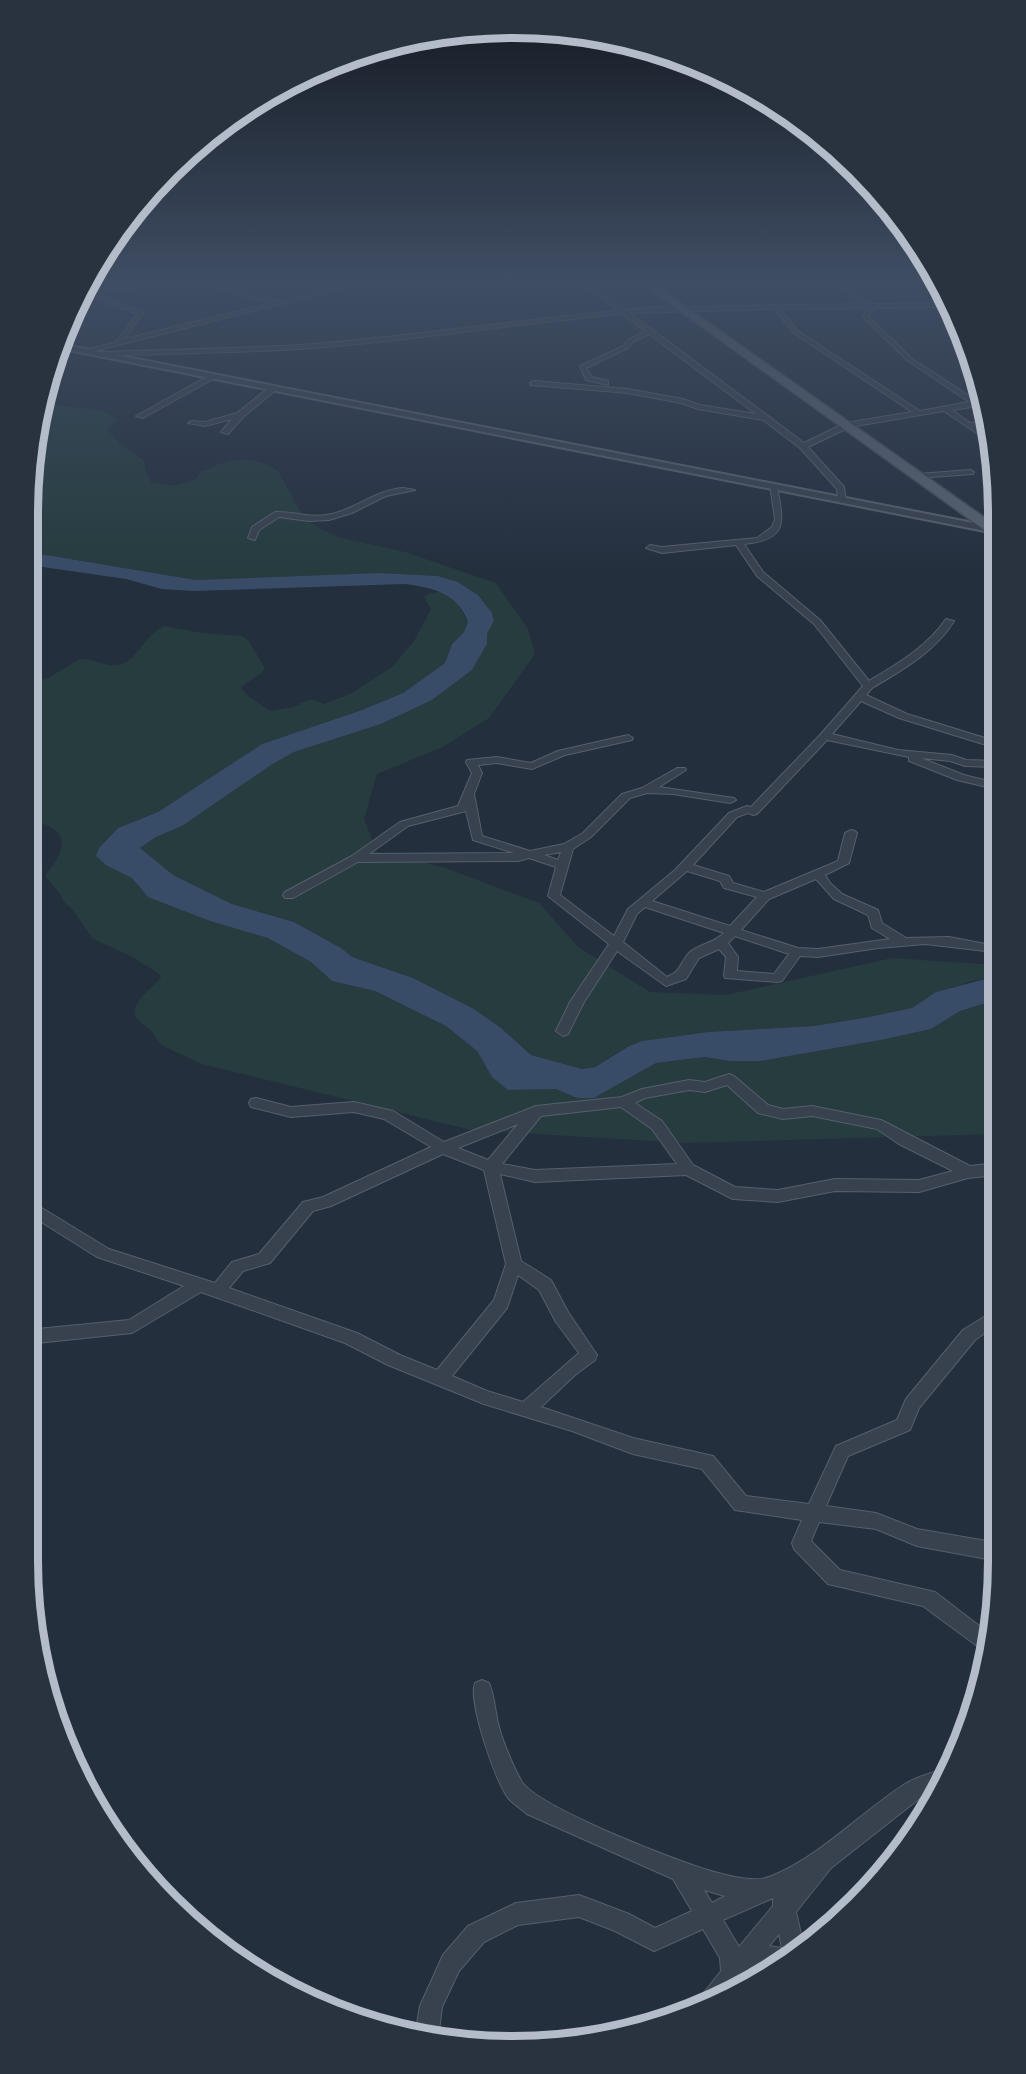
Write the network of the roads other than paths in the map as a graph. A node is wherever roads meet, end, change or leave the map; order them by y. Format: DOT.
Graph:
graph roads {
  1 [pos="208,377"];
  2 [pos="214,377"];
  3 [pos="589,377"];
  4 [pos="713,377"];
  5 [pos="779,377"];
  6 [pos="864,377"];
  7 [pos="937,377"];
  8 [pos="534,383"];
  9 [pos="274,388"];
  10 [pos="628,390"];
  11 [pos="974,400"];
  12 [pos="975,404"];
  13 [pos="945,408"];
  14 [pos="917,412"];
  15 [pos="240,415"];
  16 [pos="140,416"];
  17 [pos="768,418"];
  18 [pos="192,423"];
  19 [pos="980,424"];
  20 [pos="848,425"];
  21 [pos="969,425"];
  22 [pos="225,432"];
  23 [pos="981,434"];
  24 [pos="803,446"];
  25 [pos="970,471"];
  26 [pos="918,476"];
  27 [pos="772,487"];
  28 [pos="411,490"];
  29 [pos="842,501"];
  30 [pos="988,526"];
  31 [pos="988,530"];
  32 [pos="252,538"];
  33 [pos="739,543"];
  34 [pos="650,548"];
  35 [pos="949,621"];
  36 [pos="868,686"];
  37 [pos="858,696"];
  38 [pos="825,736"];
  39 [pos="628,738"];
  40 [pos="988,741"];
  41 [pos="898,753"];
  42 [pos="988,764"];
  43 [pos="681,770"];
  44 [pos="988,784"];
  45 [pos="646,790"];
  46 [pos="469,794"];
  47 [pos="730,800"];
  48 [pos="851,833"];
  49 [pos="568,847"];
  50 [pos="531,855"];
  51 [pos="356,858"];
  52 [pos="563,865"];
  53 [pos="685,867"];
  54 [pos="818,872"];
  55 [pos="289,895"];
  56 [pos="765,896"];
  57 [pos="645,903"];
  58 [pos="732,930"];
  59 [pos="721,943"];
  60 [pos="907,944"];
  61 [pos="615,945"];
  62 [pos="988,947"];
  63 [pos="797,952"];
  64 [pos="563,1031"];
  65 [pos="624,1102"];
  66 [pos="256,1103"];
  67 [pos="536,1111"];
  68 [pos="443,1148"];
  69 [pos="491,1167"];
  70 [pos="688,1169"];
  71 [pos="988,1170"];
  72 [pos="968,1172"];
  73 [pos="988,1176"];
  74 [pos="38,1212"];
  75 [pos="514,1264"];
  76 [pos="199,1285"];
  77 [pos="218,1291"];
  78 [pos="988,1322"];
  79 [pos="38,1336"];
  80 [pos="440,1379"];
  81 [pos="526,1410"];
  82 [pos="815,1512"];
  83 [pos="988,1550"];
  84 [pos="981,1640"];
  85 [pos="482,1690"];
  86 [pos="933,1783"];
  87 [pos="823,1860"];
  88 [pos="681,1871"];
  89 [pos="774,1886"];
  90 [pos="784,1909"];
  91 [pos="709,1915"];
  92 [pos="793,1945"];
  93 [pos="747,1955"];
  94 [pos="774,1958"];
  95 [pos="737,1980"];
  96 [pos="428,2028"];
  1 -- 16 [label="street"];
  2 -- 9 [label="street"];
  3 -- 10 [label="street"];
  4 -- 17 [label="street"];
  5 -- 20 [label="main road"];
  6 -- 14 [label="street"];
  7 -- 11 [label="street"];
  8 -- 10 [label="street"];
  9 -- 15 [label="street"];
  9 -- 27 [label="street"];
  10 -- 17 [label="street"];
  12 -- 13 [label="street"];
  13 -- 14 [label="street"];
  13 -- 21 [label="street"];
  14 -- 20 [label="street"];
  15 -- 18 [label="street"];
  15 -- 22 [label="street"];
  17 -- 24 [label="street"];
  19 -- 21 [label="street"];
  20 -- 24 [label="street"];
  20 -- 26 [label="main road"];
  21 -- 23 [label="street"];
  24 -- 29 [label="street"];
  25 -- 26 [label="street"];
  26 -- 30 [label="main road"];
  27 -- 29 [label="street"];
  27 -- 33 [label="street"];
  28 -- 32 [label="street"];
  29 -- 31 [label="street"];
  33 -- 34 [label="street"];
  33 -- 36 [label="street"];
  35 -- 36 [label="street"];
  36 -- 37 [label="street"];
  37 -- 38 [label="street"];
  37 -- 40 [label="street"];
  38 -- 41 [label="street"];
  38 -- 53 [label="street"];
  39 -- 46 [label="street"];
  41 -- 42 [label="street"];
  41 -- 44 [label="street"];
  43 -- 45 [label="street"];
  45 -- 47 [label="street"];
  45 -- 49 [label="street"];
  46 -- 50 [label="street"];
  46 -- 51 [label="street"];
  48 -- 54 [label="street"];
  49 -- 50 [label="street"];
  49 -- 52 [label="street"];
  50 -- 51 [label="street"];
  50 -- 52 [label="street"];
  51 -- 55 [label="street"];
  52 -- 61 [label="street"];
  53 -- 56 [label="street"];
  53 -- 57 [label="street"];
  54 -- 56 [label="street"];
  54 -- 60 [label="street"];
  56 -- 58 [label="street"];
  57 -- 58 [label="street"];
  57 -- 61 [label="street"];
  58 -- 59 [label="street"];
  58 -- 63 [label="street"];
  59 -- 61 [label="street"];
  59 -- 63 [label="street"];
  60 -- 62 [label="street"];
  60 -- 63 [label="street"];
  61 -- 64 [label="street"];
  65 -- 67 [label="street"];
  65 -- 70 [label="street"];
  65 -- 72 [label="street"];
  66 -- 68 [label="street"];
  67 -- 68 [label="street"];
  67 -- 69 [label="street"];
  68 -- 69 [label="street"];
  68 -- 77 [label="street"];
  69 -- 70 [label="street"];
  69 -- 75 [label="street"];
  70 -- 72 [label="street"];
  71 -- 72 [label="street"];
  72 -- 73 [label="street"];
  74 -- 76 [label="street"];
  75 -- 80 [label="street"];
  75 -- 81 [label="street"];
  76 -- 77 [label="street"];
  76 -- 79 [label="street"];
  77 -- 80 [label="street"];
  78 -- 82 [label="street"];
  80 -- 81 [label="street"];
  81 -- 82 [label="street"];
  82 -- 83 [label="street"];
  82 -- 84 [label="street"];
  85 -- 88 [label="street"];
  86 -- 87 [label="street"];
  87 -- 89 [label="street"];
  87 -- 90 [label="street"];
  88 -- 89 [label="street"];
  88 -- 91 [label="street"];
  89 -- 90 [label="street"];
  89 -- 91 [label="street"];
  90 -- 92 [label="street"];
  90 -- 93 [label="street"];
  91 -- 95 [label="street"];
  91 -- 96 [label="street"];
  93 -- 94 [label="street"];
  93 -- 95 [label="street"];
}
